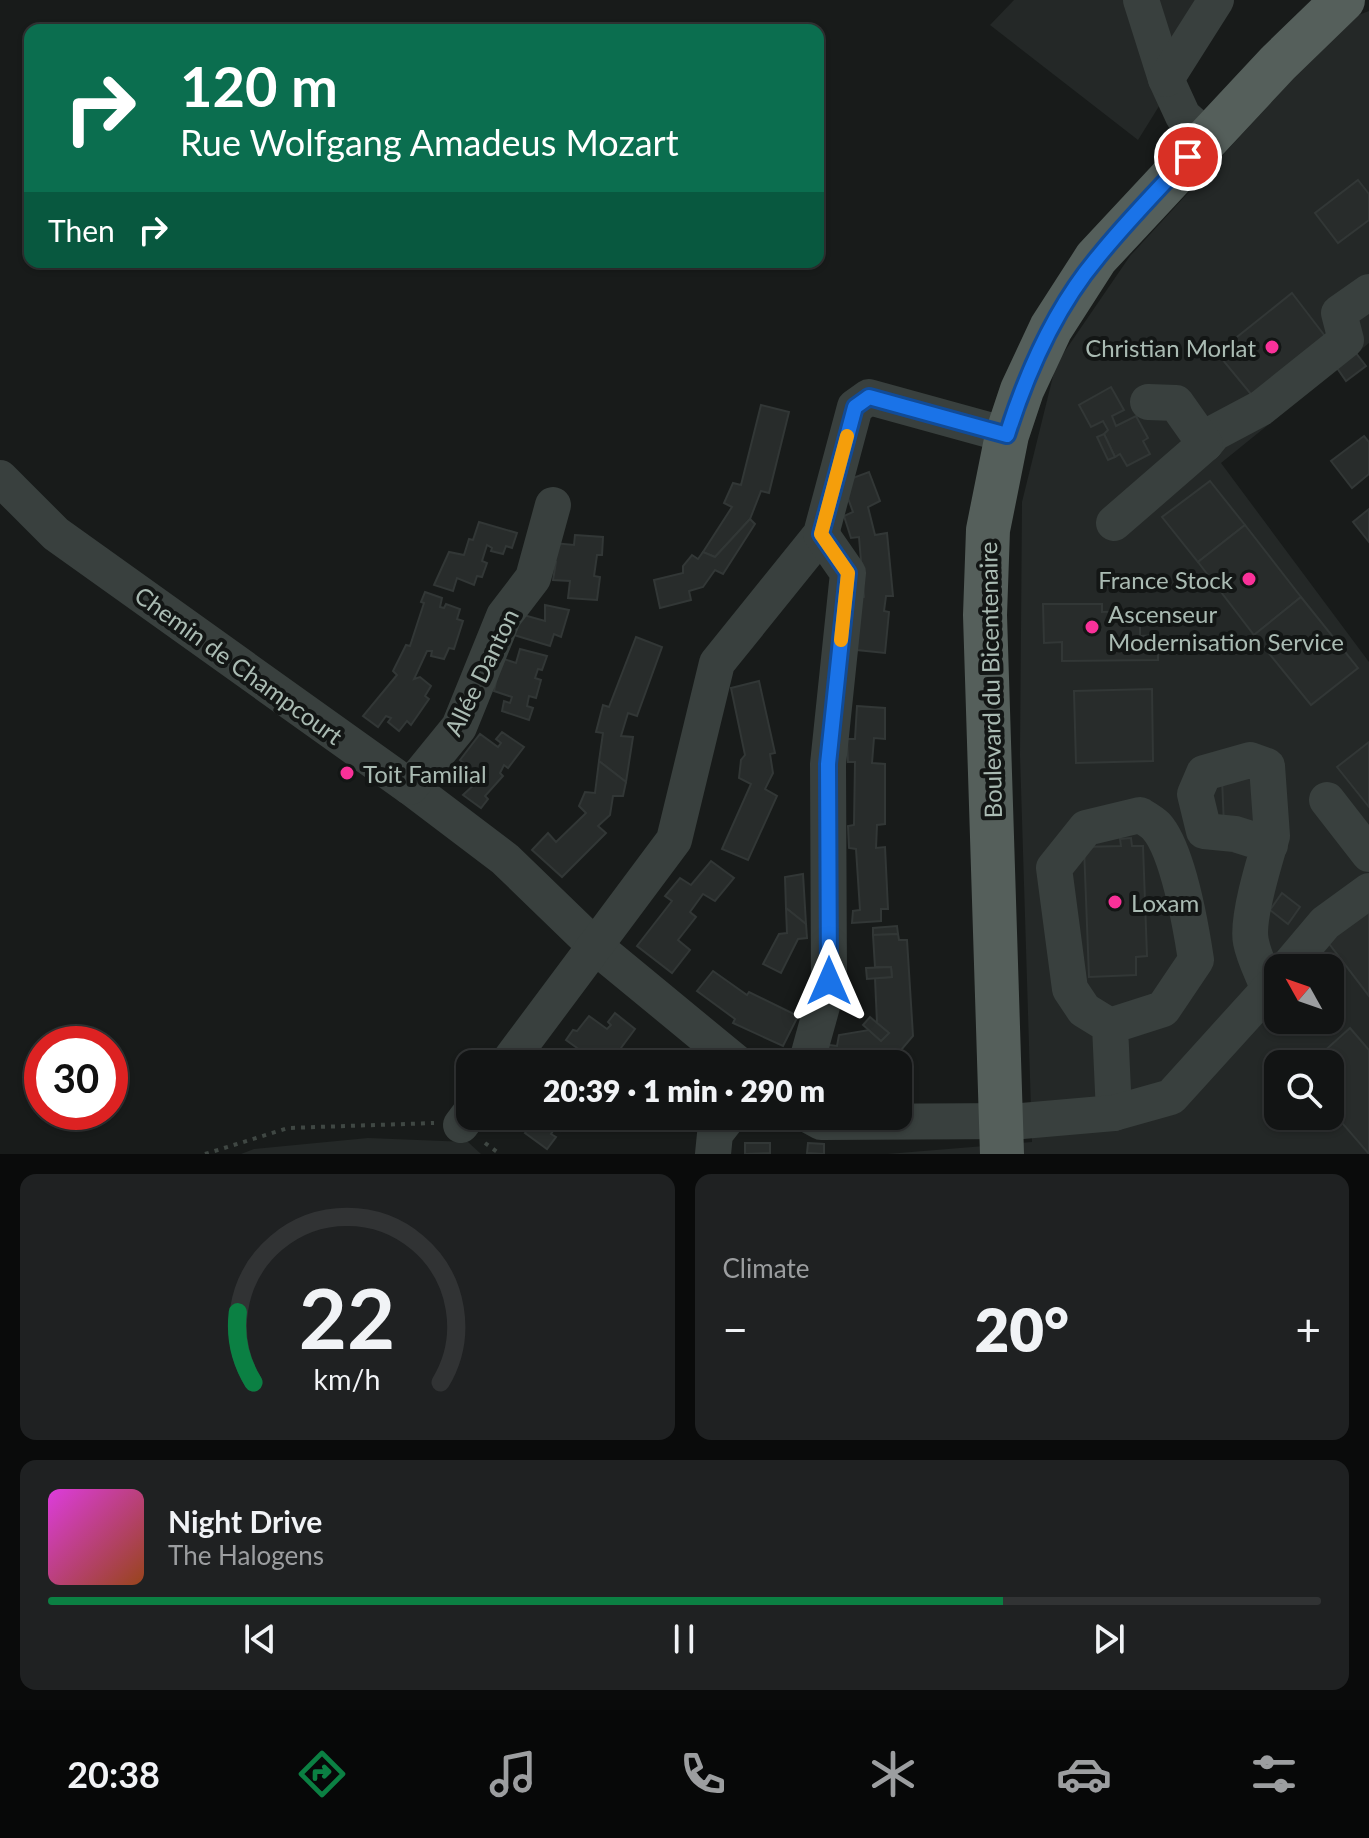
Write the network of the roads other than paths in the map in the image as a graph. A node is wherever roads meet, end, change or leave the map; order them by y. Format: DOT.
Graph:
graph roads {
  1 [pos="1141,0"];
  2 [pos="1216,0"];
  3 [pos="1319,0"];
  4 [pos="1343,0"];
  5 [pos="1278,63"];
  6 [pos="1166,79"];
  7 [pos="1207,137"];
  8 [pos="1369,292"];
  9 [pos="1148,402"];
  10 [pos="1007,435"];
  11 [pos="1205,444"];
  12 [pos="0,478"];
  13 [pos="553,505"];
  14 [pos="1114,523"];
  15 [pos="821,534"];
  16 [pos="410,787"];
  17 [pos="1327,800"];
  18 [pos="1270,845"];
  19 [pos="1369,854"];
  20 [pos="1369,891"];
  21 [pos="596,947"];
  22 [pos="1299,954"];
  23 [pos="1264,960"];
  24 [pos="1264,994"];
  25 [pos="1110,1026"];
  26 [pos="518,1050"];
  27 [pos="721,1050"];
  28 [pos="810,1050"];
  29 [pos="1114,1113"];
  30 [pos="718,1130"];
  31 [pos="912,1130"];
  32 [pos="1002,1138"];
  33 [pos="713,1154"];
  1 -- 6 [label="street"];
  2 -- 6 [label="street"];
  3 -- 5 [label="main road, Boulevard du Bicentenaire"];
  4 -- 5 [label="main road, Boulevard du Bicentenaire"];
  5 -- 7 [label="main road, Boulevard du Bicentenaire"];
  6 -- 7 [label="street"];
  7 -- 10 [label="main road, Boulevard du Bicentenaire"];
  8 -- 11 [label="street"];
  9 -- 11 [label="street"];
  10 -- 15 [label="street"];
  10 -- 32 [label="main road, Boulevard du Bicentenaire"];
  11 -- 14 [label="street"];
  12 -- 16 [label="street, Chemin de Champcourt"];
  13 -- 16 [label="street, Allée Danton"];
  15 -- 21 [label="street"];
  15 -- 28 [label="street"];
  16 -- 21 [label="street, Chemin de Champcourt"];
  17 -- 19 [label="street"];
  18 -- 23 [label="street"];
  20 -- 22 [label="street"];
  21 -- 26 [label="street"];
  21 -- 27 [label="street, Chemin de Champcourt"];
  24 -- 29 [label="street"];
  25 -- 25 [label="street"];
  25 -- 29 [label="street"];
  29 -- 32 [label="street"];
  30 -- 33 [label="street"];
  31 -- 32 [label="street"];
}
